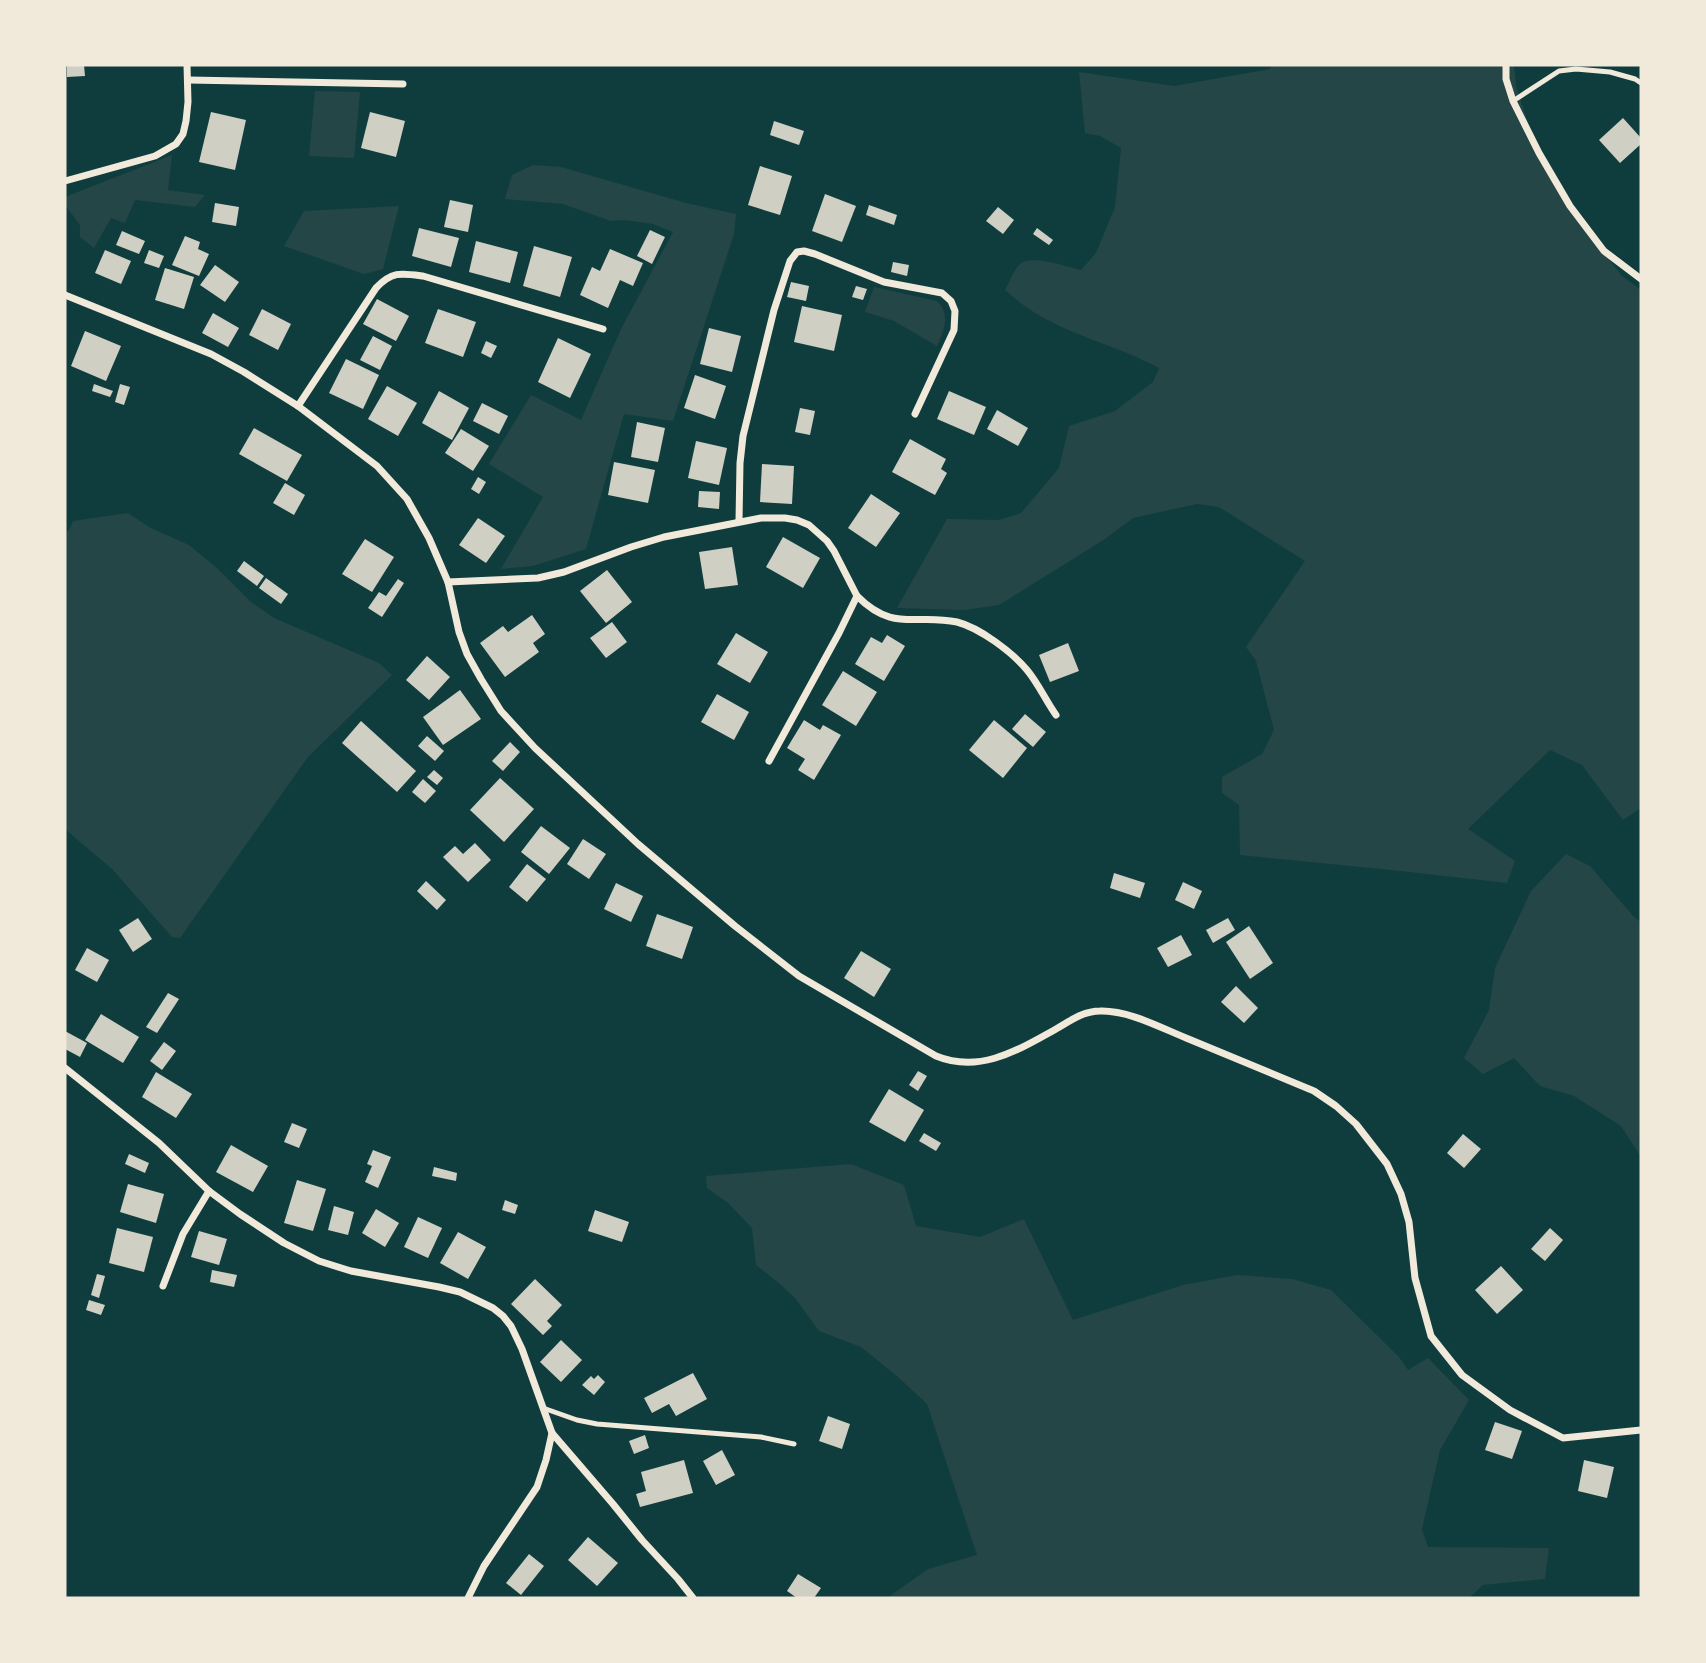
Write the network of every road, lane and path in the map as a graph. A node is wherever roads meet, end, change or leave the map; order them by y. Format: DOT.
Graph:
graph roads {
  1 [pos="187,65"];
  2 [pos="1506,65"];
  3 [pos="188,80"];
  4 [pos="1641,83"];
  5 [pos="403,84"];
  6 [pos="1513,101"];
  7 [pos="65,181"];
  8 [pos="1641,279"];
  9 [pos="65,295"];
  10 [pos="603,329"];
  11 [pos="298,406"];
  12 [pos="915,414"];
  13 [pos="739,521"];
  14 [pos="448,582"];
  15 [pos="857,596"];
  16 [pos="1056,715"];
  17 [pos="769,761"];
  18 [pos="65,1068"];
  19 [pos="209,1191"];
  20 [pos="163,1286"];
  21 [pos="543,1408"];
  22 [pos="1641,1430"];
  23 [pos="552,1433"];
  24 [pos="793,1444"];
  25 [pos="467,1598"];
  26 [pos="694,1598"];
  1 -- 3 [label="street"];
  2 -- 6 [label="street"];
  3 -- 5 [label="street"];
  3 -- 7 [label="street"];
  4 -- 6 [label="lane"];
  6 -- 8 [label="street"];
  9 -- 11 [label="street"];
  10 -- 11 [label="street"];
  11 -- 14 [label="street"];
  12 -- 13 [label="street"];
  13 -- 14 [label="street"];
  13 -- 15 [label="street"];
  14 -- 22 [label="street"];
  15 -- 16 [label="street"];
  15 -- 17 [label="street"];
  18 -- 19 [label="street"];
  19 -- 20 [label="street"];
  19 -- 21 [label="street"];
  21 -- 23 [label="street"];
  21 -- 24 [label="lane"];
  23 -- 25 [label="street"];
  23 -- 26 [label="street"];
}
